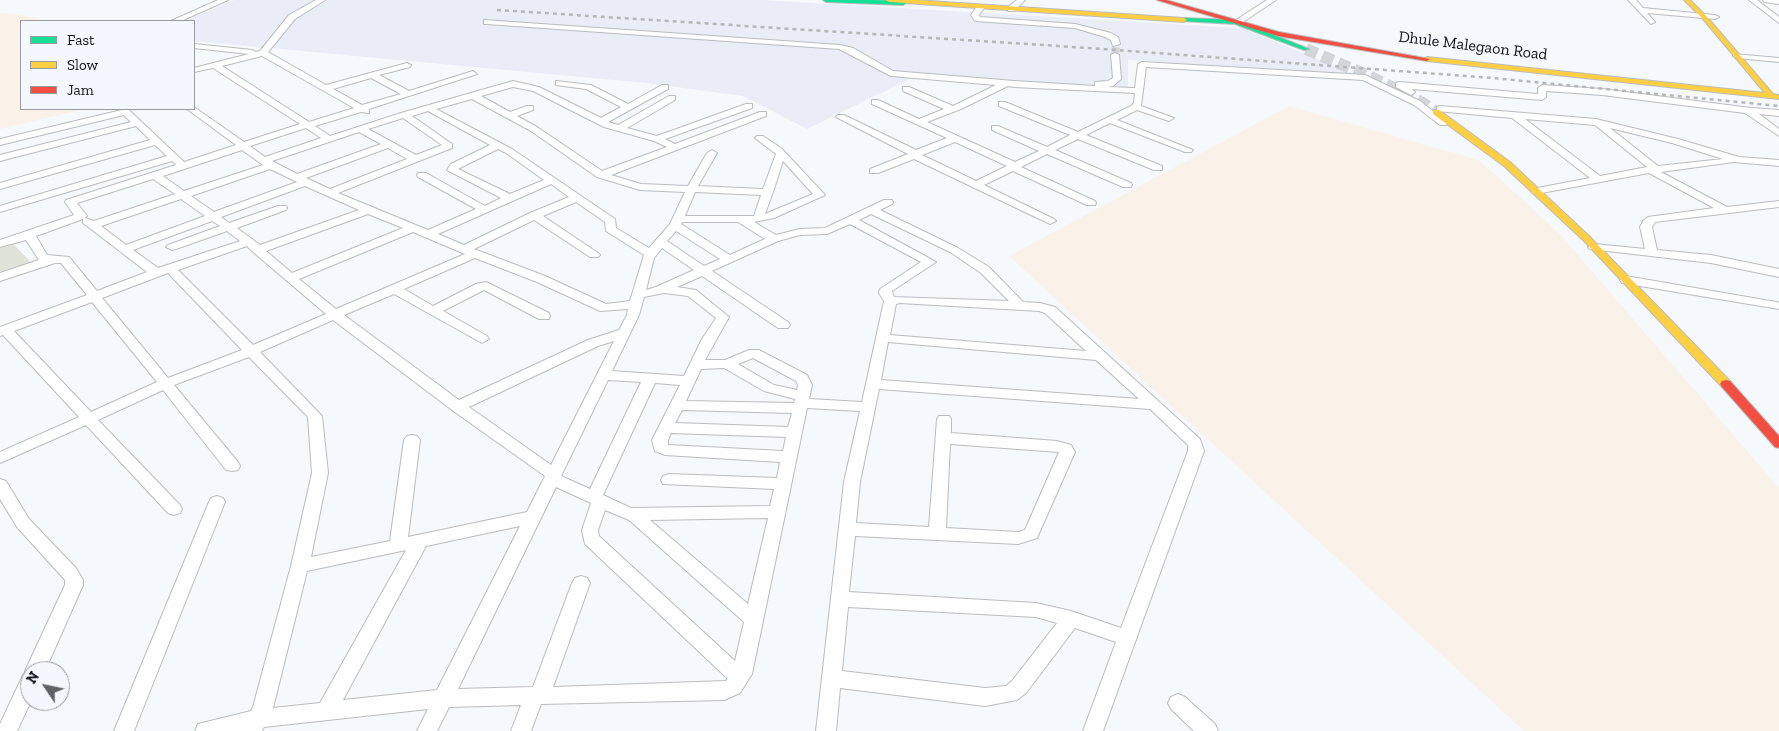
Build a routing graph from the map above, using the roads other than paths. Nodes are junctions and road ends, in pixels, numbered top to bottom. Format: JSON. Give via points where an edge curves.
{"nodes":[{"id":1,"x":224,"y":0,"type":"edge"},
{"id":2,"x":321,"y":0,"type":"edge"},
{"id":3,"x":826,"y":0,"type":"edge"},
{"id":4,"x":889,"y":0,"type":"edge"},
{"id":5,"x":1021,"y":0,"type":"edge"},
{"id":6,"x":1160,"y":0,"type":"edge"},
{"id":7,"x":1169,"y":0,"type":"edge"},
{"id":8,"x":1272,"y":0,"type":"edge"},
{"id":9,"x":1632,"y":0,"type":"edge"},
{"id":10,"x":1687,"y":0,"type":"edge"},
{"id":11,"x":1699,"y":0,"type":"edge"},
{"id":12,"x":1753,"y":0,"type":"edge"},
{"id":13,"x":1767,"y":0,"type":"edge"},
{"id":14,"x":1779,"y":2,"type":"edge"},
{"id":15,"x":920,"y":3,"type":"junction"},
{"id":16,"x":980,"y":7,"type":"junction"},
{"id":17,"x":1763,"y":8,"type":"junction"},
{"id":18,"x":1011,"y":9,"type":"junction"},
{"id":19,"x":1641,"y":10,"type":"junction"},
{"id":20,"x":1779,"y":11,"type":"edge"},
{"id":21,"x":1709,"y":16,"type":"junction"},
{"id":22,"x":177,"y":20,"type":"edge"},
{"id":23,"x":1238,"y":21,"type":"junction"},
{"id":24,"x":1779,"y":21,"type":"edge"},
{"id":25,"x":487,"y":22,"type":"dead end"},
{"id":26,"x":1651,"y":22,"type":"dead end"},
{"id":27,"x":1116,"y":44,"type":"dead end"},
{"id":28,"x":195,"y":46,"type":"edge"},
{"id":29,"x":1306,"y":49,"type":"tunnel mouth"},
{"id":30,"x":263,"y":53,"type":"junction"},
{"id":31,"x":1115,"y":55,"type":"tunnel mouth"},
{"id":32,"x":1737,"y":56,"type":"junction"},
{"id":33,"x":1754,"y":58,"type":"junction"},
{"id":34,"x":1779,"y":60,"type":"edge"},
{"id":35,"x":216,"y":65,"type":"junction"},
{"id":36,"x":407,"y":65,"type":"dead end"},
{"id":37,"x":195,"y":70,"type":"edge"},
{"id":38,"x":473,"y":74,"type":"dead end"},
{"id":39,"x":372,"y":75,"type":"junction"},
{"id":40,"x":952,"y":79,"type":"junction"},
{"id":41,"x":559,"y":83,"type":"dead end"},
{"id":42,"x":1006,"y":83,"type":"junction"},
{"id":43,"x":665,"y":87,"type":"dead end"},
{"id":44,"x":325,"y":88,"type":"junction"},
{"id":45,"x":1779,"y":88,"type":"edge"},
{"id":46,"x":906,"y":89,"type":"dead end"},
{"id":47,"x":1139,"y":91,"type":"junction"},
{"id":48,"x":408,"y":94,"type":"junction"},
{"id":49,"x":472,"y":95,"type":"junction"},
{"id":50,"x":1774,"y":95,"type":"edge"},
{"id":51,"x":672,"y":98,"type":"dead end"},
{"id":52,"x":875,"y":102,"type":"dead end"},
{"id":53,"x":1002,"y":104,"type":"dead end"},
{"id":54,"x":749,"y":106,"type":"dead end"},
{"id":55,"x":628,"y":107,"type":"junction"},
{"id":56,"x":1136,"y":107,"type":"junction"},
{"id":57,"x":361,"y":108,"type":"junction"},
{"id":58,"x":428,"y":108,"type":"junction"},
{"id":59,"x":530,"y":108,"type":"dead end"},
{"id":60,"x":952,"y":109,"type":"junction"},
{"id":61,"x":192,"y":110,"type":"edge"},
{"id":62,"x":1438,"y":110,"type":"junction"},
{"id":63,"x":1750,"y":110,"type":"junction"},
{"id":64,"x":1779,"y":113,"type":"edge"},
{"id":65,"x":1513,"y":114,"type":"junction"},
{"id":66,"x":404,"y":115,"type":"junction"},
{"id":67,"x":510,"y":115,"type":"junction"},
{"id":68,"x":841,"y":117,"type":"dead end"},
{"id":69,"x":1169,"y":118,"type":"dead end"},
{"id":70,"x":1109,"y":120,"type":"junction"},
{"id":71,"x":384,"y":121,"type":"junction"},
{"id":72,"x":601,"y":122,"type":"junction"},
{"id":73,"x":919,"y":122,"type":"junction"},
{"id":74,"x":1596,"y":122,"type":"junction"},
{"id":75,"x":138,"y":123,"type":"junction"},
{"id":76,"x":306,"y":125,"type":"junction"},
{"id":77,"x":995,"y":128,"type":"dead end"},
{"id":78,"x":360,"y":129,"type":"junction"},
{"id":79,"x":618,"y":129,"type":"junction"},
{"id":80,"x":1779,"y":133,"type":"edge"},
{"id":81,"x":1079,"y":135,"type":"junction"},
{"id":82,"x":22,"y":136,"type":"junction"},
{"id":83,"x":760,"y":138,"type":"dead end"},
{"id":84,"x":956,"y":138,"type":"junction"},
{"id":85,"x":329,"y":139,"type":"junction"},
{"id":86,"x":657,"y":139,"type":"junction"},
{"id":87,"x":157,"y":141,"type":"junction"},
{"id":88,"x":0,"y":142,"type":"edge"},
{"id":89,"x":389,"y":144,"type":"junction"},
{"id":90,"x":243,"y":145,"type":"junction"},
{"id":91,"x":498,"y":145,"type":"junction"},
{"id":92,"x":676,"y":147,"type":"junction"},
{"id":93,"x":1487,"y":149,"type":"junction"},
{"id":94,"x":1047,"y":150,"type":"junction"},
{"id":95,"x":1188,"y":150,"type":"dead end"},
{"id":96,"x":27,"y":151,"type":"junction"},
{"id":97,"x":712,"y":153,"type":"dead end"},
{"id":98,"x":781,"y":153,"type":"junction"},
{"id":99,"x":915,"y":155,"type":"junction"},
{"id":100,"x":174,"y":157,"type":"junction"},
{"id":101,"x":0,"y":158,"type":"edge"},
{"id":102,"x":415,"y":159,"type":"junction"},
{"id":103,"x":1738,"y":160,"type":"junction"},
{"id":104,"x":636,"y":162,"type":"junction"},
{"id":105,"x":268,"y":163,"type":"junction"},
{"id":106,"x":1779,"y":163,"type":"edge"},
{"id":107,"x":183,"y":166,"type":"junction"},
{"id":108,"x":1013,"y":166,"type":"junction"},
{"id":109,"x":1158,"y":168,"type":"dead end"},
{"id":110,"x":1653,"y":170,"type":"junction"},
{"id":111,"x":874,"y":171,"type":"dead end"},
{"id":112,"x":155,"y":175,"type":"junction"},
{"id":113,"x":422,"y":175,"type":"dead end"},
{"id":114,"x":601,"y":175,"type":"junction"},
{"id":115,"x":1598,"y":179,"type":"junction"},
{"id":116,"x":302,"y":180,"type":"junction"},
{"id":117,"x":552,"y":180,"type":"junction"},
{"id":118,"x":976,"y":185,"type":"junction"},
{"id":119,"x":1127,"y":185,"type":"dead end"},
{"id":120,"x":0,"y":186,"type":"edge"},
{"id":121,"x":691,"y":190,"type":"junction"},
{"id":122,"x":1536,"y":191,"type":"junction"},
{"id":123,"x":768,"y":192,"type":"junction"},
{"id":124,"x":329,"y":193,"type":"junction"},
{"id":125,"x":184,"y":194,"type":"junction"},
{"id":126,"x":577,"y":197,"type":"junction"},
{"id":127,"x":509,"y":198,"type":"junction"},
{"id":128,"x":888,"y":202,"type":"dead end"},
{"id":129,"x":1091,"y":202,"type":"dead end"},
{"id":130,"x":1779,"y":204,"type":"edge"},
{"id":131,"x":282,"y":208,"type":"dead end"},
{"id":132,"x":0,"y":209,"type":"edge"},
{"id":133,"x":483,"y":209,"type":"junction"},
{"id":134,"x":368,"y":210,"type":"junction"},
{"id":135,"x":871,"y":210,"type":"junction"},
{"id":136,"x":1725,"y":210,"type":"junction"},
{"id":137,"x":534,"y":215,"type":"junction"},
{"id":138,"x":81,"y":216,"type":"junction"},
{"id":139,"x":214,"y":216,"type":"junction"},
{"id":140,"x":741,"y":219,"type":"junction"},
{"id":141,"x":758,"y":219,"type":"junction"},
{"id":142,"x":850,"y":220,"type":"junction"},
{"id":143,"x":1050,"y":221,"type":"dead end"},
{"id":144,"x":677,"y":222,"type":"junction"},
{"id":145,"x":92,"y":225,"type":"junction"},
{"id":146,"x":229,"y":227,"type":"junction"},
{"id":147,"x":413,"y":228,"type":"junction"},
{"id":148,"x":29,"y":235,"type":"junction"},
{"id":149,"x":428,"y":235,"type":"junction"},
{"id":150,"x":774,"y":239,"type":"junction"},
{"id":151,"x":0,"y":244,"type":"edge"},
{"id":152,"x":253,"y":246,"type":"junction"},
{"id":153,"x":172,"y":247,"type":"dead end"},
{"id":154,"x":1594,"y":247,"type":"junction"},
{"id":155,"x":656,"y":248,"type":"junction"},
{"id":156,"x":124,"y":250,"type":"junction"},
{"id":157,"x":469,"y":252,"type":"junction"},
{"id":158,"x":1652,"y":253,"type":"junction"},
{"id":159,"x":594,"y":255,"type":"dead end"},
{"id":160,"x":54,"y":259,"type":"junction"},
{"id":161,"x":730,"y":260,"type":"junction"},
{"id":162,"x":163,"y":271,"type":"junction"},
{"id":163,"x":703,"y":271,"type":"junction"},
{"id":164,"x":1779,"y":273,"type":"edge"},
{"id":165,"x":0,"y":276,"type":"edge"},
{"id":166,"x":290,"y":278,"type":"junction"},
{"id":167,"x":1626,"y":280,"type":"junction"},
{"id":168,"x":395,"y":289,"type":"junction"},
{"id":169,"x":663,"y":289,"type":"junction"},
{"id":170,"x":93,"y":297,"type":"junction"},
{"id":171,"x":637,"y":300,"type":"junction"},
{"id":172,"x":891,"y":301,"type":"junction"},
{"id":173,"x":1020,"y":306,"type":"junction"},
{"id":174,"x":1776,"y":306,"type":"dead end"},
{"id":175,"x":433,"y":311,"type":"junction"},
{"id":176,"x":334,"y":315,"type":"junction"},
{"id":177,"x":544,"y":316,"type":"dead end"},
{"id":178,"x":782,"y":325,"type":"dead end"},
{"id":179,"x":2,"y":331,"type":"edge"},
{"id":180,"x":624,"y":333,"type":"junction"},
{"id":181,"x":882,"y":338,"type":"junction"},
{"id":182,"x":482,"y":339,"type":"dead end"},
{"id":183,"x":251,"y":351,"type":"junction"},
{"id":184,"x":1101,"y":356,"type":"junction"},
{"id":185,"x":727,"y":364,"type":"junction"},
{"id":186,"x":696,"y":365,"type":"junction"},
{"id":187,"x":604,"y":375,"type":"junction"},
{"id":188,"x":650,"y":378,"type":"junction"},
{"id":189,"x":688,"y":381,"type":"junction"},
{"id":190,"x":165,"y":384,"type":"junction"},
{"id":191,"x":873,"y":384,"type":"junction"},
{"id":192,"x":801,"y":402,"type":"junction"},
{"id":193,"x":677,"y":405,"type":"junction"},
{"id":194,"x":1154,"y":405,"type":"junction"},
{"id":195,"x":457,"y":407,"type":"junction"},
{"id":196,"x":868,"y":407,"type":"junction"},
{"id":197,"x":90,"y":418,"type":"junction"},
{"id":198,"x":944,"y":420,"type":"dead end"},
{"id":199,"x":666,"y":428,"type":"junction"},
{"id":200,"x":795,"y":432,"type":"junction"},
{"id":201,"x":943,"y":438,"type":"junction"},
{"id":202,"x":412,"y":440,"type":"dead end"},
{"id":203,"x":1779,"y":444,"type":"edge"},
{"id":204,"x":789,"y":457,"type":"junction"},
{"id":205,"x":0,"y":458,"type":"edge"},
{"id":206,"x":232,"y":466,"type":"dead end"},
{"id":207,"x":553,"y":476,"type":"junction"},
{"id":208,"x":669,"y":480,"type":"dead end"},
{"id":209,"x":783,"y":484,"type":"junction"},
{"id":210,"x":0,"y":485,"type":"edge"},
{"id":211,"x":597,"y":500,"type":"junction"},
{"id":212,"x":217,"y":502,"type":"dead end"},
{"id":213,"x":174,"y":509,"type":"dead end"},
{"id":214,"x":778,"y":512,"type":"junction"},
{"id":215,"x":634,"y":515,"type":"junction"},
{"id":216,"x":533,"y":518,"type":"junction"},
{"id":217,"x":847,"y":529,"type":"junction"},
{"id":218,"x":938,"y":534,"type":"junction"},
{"id":219,"x":420,"y":541,"type":"junction"},
{"id":220,"x":398,"y":546,"type":"junction"},
{"id":221,"x":300,"y":566,"type":"junction"},
{"id":222,"x":581,"y":583,"type":"dead end"},
{"id":223,"x":840,"y":599,"type":"junction"},
{"id":224,"x":1071,"y":619,"type":"junction"},
{"id":225,"x":754,"y":620,"type":"junction"},
{"id":226,"x":1127,"y":638,"type":"junction"},
{"id":227,"x":40,"y":661,"type":"edge"},
{"id":228,"x":740,"y":678,"type":"junction"},
{"id":229,"x":832,"y":678,"type":"junction"},
{"id":230,"x":537,"y":696,"type":"junction"},
{"id":231,"x":443,"y":698,"type":"junction"},
{"id":232,"x":20,"y":703,"type":"edge"},
{"id":233,"x":1178,"y":703,"type":"dead end"},
{"id":234,"x":326,"y":712,"type":"junction"},
{"id":235,"x":254,"y":725,"type":"edge"},
{"id":236,"x":7,"y":731,"type":"edge"},
{"id":237,"x":124,"y":731,"type":"edge"},
{"id":238,"x":205,"y":731,"type":"edge"},
{"id":239,"x":427,"y":731,"type":"edge"},
{"id":240,"x":521,"y":731,"type":"edge"},
{"id":241,"x":826,"y":731,"type":"edge"},
{"id":242,"x":1093,"y":731,"type":"edge"},
{"id":243,"x":1208,"y":731,"type":"edge"}],
"edges":[{"from":1,"to":22,"type":"street"},
{"from":2,"to":30,"type":"street","via":[[292,17]]},
{"from":3,"to":15,"type":"main road"},
{"from":4,"to":15,"type":"main road"},
{"from":5,"to":18,"type":"street"},
{"from":6,"to":23,"type":"main road"},
{"from":7,"to":23,"type":"main road","name":"Dhule Malegaon Road"},
{"from":8,"to":23,"type":"street"},
{"from":9,"to":19,"type":"street"},
{"from":10,"to":21,"type":"main road"},
{"from":11,"to":21,"type":"main road"},
{"from":12,"to":17,"type":"street"},
{"from":13,"to":14,"type":"street"},
{"from":15,"to":16,"type":"main road"},
{"from":16,"to":18,"type":"main road"},
{"from":16,"to":27,"type":"street","via":[[975,15],[978,19],[1075,26],[1108,35],[1115,39]]},
{"from":17,"to":20,"type":"street"},
{"from":17,"to":24,"type":"street"},
{"from":18,"to":23,"type":"main road"},
{"from":19,"to":21,"type":"street"},
{"from":19,"to":26,"type":"street"},
{"from":21,"to":32,"type":"main road"},
{"from":21,"to":33,"type":"main road"},
{"from":23,"to":29,"type":"main road"},
{"from":23,"to":50,"type":"main road","name":"Dhule Malegaon Road","via":[[1407,55]]},
{"from":25,"to":40,"type":"street","via":[[840,47],[891,73]]},
{"from":28,"to":30,"type":"street"},
{"from":30,"to":35,"type":"street"},
{"from":30,"to":44,"type":"street"},
{"from":31,"to":40,"type":"street","via":[[1117,78],[1110,84],[963,74]]},
{"from":32,"to":33,"type":"street"},
{"from":32,"to":50,"type":"main road"},
{"from":33,"to":34,"type":"street"},
{"from":33,"to":45,"type":"main road"},
{"from":35,"to":37,"type":"street"},
{"from":35,"to":76,"type":"street"},
{"from":36,"to":39,"type":"street"},
{"from":38,"to":48,"type":"street"},
{"from":39,"to":44,"type":"street"},
{"from":39,"to":48,"type":"street"},
{"from":40,"to":42,"type":"street"},
{"from":41,"to":55,"type":"street","via":[[588,88]]},
{"from":42,"to":47,"type":"street"},
{"from":42,"to":60,"type":"street"},
{"from":43,"to":55,"type":"street"},
{"from":44,"to":57,"type":"street"},
{"from":46,"to":60,"type":"street"},
{"from":47,"to":56,"type":"street"},
{"from":47,"to":93,"type":"street","via":[[1142,64],[1365,78],[1417,103],[1447,126]]},
{"from":48,"to":57,"type":"street"},
{"from":49,"to":58,"type":"street"},
{"from":49,"to":67,"type":"street"},
{"from":49,"to":72,"type":"street","via":[[508,84],[520,84]]},
{"from":51,"to":79,"type":"street"},
{"from":52,"to":73,"type":"street"},
{"from":53,"to":81,"type":"street"},
{"from":54,"to":86,"type":"street"},
{"from":55,"to":72,"type":"street"},
{"from":56,"to":69,"type":"street"},
{"from":56,"to":70,"type":"street"},
{"from":57,"to":71,"type":"street"},
{"from":57,"to":76,"type":"street"},
{"from":58,"to":66,"type":"street"},
{"from":58,"to":91,"type":"street"},
{"from":59,"to":67,"type":"street"},
{"from":60,"to":73,"type":"street"},
{"from":61,"to":90,"type":"street"},
{"from":62,"to":63,"type":"street","via":[[1399,85],[1539,97],[1542,96],[1542,88],[1602,92]]},
{"from":62,"to":65,"type":"street"},
{"from":62,"to":93,"type":"main road"},
{"from":63,"to":64,"type":"street"},
{"from":63,"to":80,"type":"street","via":[[1748,112]]},
{"from":65,"to":74,"type":"street"},
{"from":65,"to":115,"type":"street"},
{"from":66,"to":71,"type":"street"},
{"from":66,"to":102,"type":"street","via":[[448,145]]},
{"from":67,"to":114,"type":"street"},
{"from":68,"to":99,"type":"street"},
{"from":70,"to":81,"type":"street"},
{"from":70,"to":95,"type":"street"},
{"from":71,"to":78,"type":"street"},
{"from":72,"to":79,"type":"street"},
{"from":73,"to":84,"type":"street"},
{"from":74,"to":103,"type":"street"},
{"from":74,"to":110,"type":"street"},
{"from":75,"to":82,"type":"street","via":[[126,112]]},
{"from":75,"to":87,"type":"street"},
{"from":75,"to":96,"type":"street"},
{"from":76,"to":85,"type":"street"},
{"from":76,"to":90,"type":"street"},
{"from":77,"to":94,"type":"street"},
{"from":78,"to":85,"type":"street"},
{"from":78,"to":89,"type":"street"},
{"from":79,"to":86,"type":"street"},
{"from":81,"to":94,"type":"street"},
{"from":81,"to":109,"type":"street"},
{"from":82,"to":88,"type":"street"},
{"from":82,"to":96,"type":"street"},
{"from":83,"to":98,"type":"street"},
{"from":84,"to":99,"type":"street"},
{"from":84,"to":108,"type":"street"},
{"from":85,"to":105,"type":"street"},
{"from":86,"to":92,"type":"street"},
{"from":87,"to":100,"type":"street"},
{"from":87,"to":120,"type":"street"},
{"from":89,"to":102,"type":"street"},
{"from":89,"to":116,"type":"street"},
{"from":90,"to":105,"type":"street"},
{"from":90,"to":107,"type":"street"},
{"from":91,"to":117,"type":"street"},
{"from":91,"to":127,"type":"street","via":[[452,170]]},
{"from":92,"to":104,"type":"street"},
{"from":92,"to":104,"type":"street","via":[[765,117],[653,162]]},
{"from":93,"to":122,"type":"main road"},
{"from":94,"to":108,"type":"street"},
{"from":94,"to":119,"type":"street"},
{"from":96,"to":101,"type":"street"},
{"from":97,"to":121,"type":"street"},
{"from":98,"to":123,"type":"street"},
{"from":98,"to":141,"type":"street","via":[[820,195]]},
{"from":99,"to":111,"type":"street"},
{"from":99,"to":118,"type":"street"},
{"from":100,"to":107,"type":"street"},
{"from":100,"to":132,"type":"street"},
{"from":102,"to":124,"type":"street"},
{"from":103,"to":106,"type":"street"},
{"from":103,"to":110,"type":"street"},
{"from":104,"to":114,"type":"street"},
{"from":105,"to":116,"type":"street"},
{"from":105,"to":125,"type":"street"},
{"from":107,"to":112,"type":"street"},
{"from":108,"to":118,"type":"street"},
{"from":108,"to":129,"type":"street"},
{"from":110,"to":115,"type":"street"},
{"from":110,"to":136,"type":"street"},
{"from":112,"to":125,"type":"street"},
{"from":112,"to":138,"type":"street","via":[[70,202]]},
{"from":113,"to":133,"type":"street"},
{"from":114,"to":121,"type":"street","via":[[638,186]]},
{"from":115,"to":122,"type":"street"},
{"from":116,"to":124,"type":"street"},
{"from":116,"to":139,"type":"street"},
{"from":117,"to":126,"type":"street"},
{"from":117,"to":127,"type":"street"},
{"from":118,"to":143,"type":"street"},
{"from":121,"to":123,"type":"street"},
{"from":121,"to":144,"type":"street"},
{"from":122,"to":154,"type":"main road"},
{"from":123,"to":141,"type":"street"},
{"from":124,"to":134,"type":"street"},
{"from":125,"to":139,"type":"street"},
{"from":125,"to":145,"type":"street"},
{"from":126,"to":137,"type":"street"},
{"from":126,"to":155,"type":"street","via":[[611,221],[610,228]]},
{"from":127,"to":133,"type":"street"},
{"from":128,"to":135,"type":"street"},
{"from":130,"to":136,"type":"street"},
{"from":131,"to":146,"type":"street"},
{"from":133,"to":149,"type":"street"},
{"from":134,"to":147,"type":"street"},
{"from":134,"to":152,"type":"street"},
{"from":135,"to":142,"type":"street"},
{"from":135,"to":173,"type":"street","via":[[954,250],[985,270]]},
{"from":136,"to":158,"type":"street","via":[[1652,219],[1646,227]]},
{"from":137,"to":157,"type":"street"},
{"from":137,"to":159,"type":"street"},
{"from":138,"to":145,"type":"street"},
{"from":138,"to":148,"type":"street"},
{"from":139,"to":146,"type":"street"},
{"from":139,"to":156,"type":"street"},
{"from":140,"to":141,"type":"street"},
{"from":140,"to":144,"type":"street"},
{"from":140,"to":150,"type":"street"},
{"from":142,"to":150,"type":"street","via":[[827,231],[800,232]]},
{"from":142,"to":172,"type":"street","via":[[930,262],[886,289],[884,293]]},
{"from":144,"to":155,"type":"street"},
{"from":144,"to":161,"type":"street"},
{"from":145,"to":156,"type":"street"},
{"from":146,"to":152,"type":"street"},
{"from":146,"to":153,"type":"street"},
{"from":147,"to":149,"type":"street"},
{"from":147,"to":166,"type":"street"},
{"from":148,"to":151,"type":"street"},
{"from":148,"to":160,"type":"street","via":[[43,258]]},
{"from":149,"to":157,"type":"street"},
{"from":150,"to":161,"type":"street"},
{"from":152,"to":162,"type":"street"},
{"from":152,"to":166,"type":"street"},
{"from":154,"to":158,"type":"street"},
{"from":154,"to":167,"type":"main road"},
{"from":155,"to":163,"type":"street"},
{"from":155,"to":171,"type":"street"},
{"from":156,"to":162,"type":"street"},
{"from":157,"to":168,"type":"street"},
{"from":157,"to":171,"type":"street","via":[[541,279],[604,308]]},
{"from":158,"to":164,"type":"street","via":[[1711,259]]},
{"from":160,"to":165,"type":"street"},
{"from":160,"to":170,"type":"street","via":[[65,260]]},
{"from":161,"to":163,"type":"street"},
{"from":162,"to":170,"type":"street"},
{"from":162,"to":183,"type":"street"},
{"from":163,"to":169,"type":"street"},
{"from":163,"to":178,"type":"street"},
{"from":166,"to":176,"type":"street"},
{"from":167,"to":174,"type":"street"},
{"from":167,"to":203,"type":"main road"},
{"from":168,"to":175,"type":"street"},
{"from":168,"to":176,"type":"street"},
{"from":169,"to":171,"type":"street"},
{"from":169,"to":186,"type":"street","via":[[692,293],[722,317]]},
{"from":170,"to":179,"type":"street"},
{"from":170,"to":190,"type":"street"},
{"from":171,"to":180,"type":"street"},
{"from":172,"to":173,"type":"street"},
{"from":172,"to":181,"type":"street"},
{"from":173,"to":184,"type":"street","via":[[1050,310]]},
{"from":175,"to":177,"type":"street","via":[[486,286]]},
{"from":175,"to":182,"type":"street"},
{"from":176,"to":183,"type":"street"},
{"from":176,"to":195,"type":"street"},
{"from":179,"to":197,"type":"street"},
{"from":180,"to":187,"type":"street"},
{"from":180,"to":195,"type":"street","via":[[593,343]]},
{"from":181,"to":184,"type":"street"},
{"from":181,"to":191,"type":"street"},
{"from":183,"to":190,"type":"street"},
{"from":183,"to":221,"type":"street","via":[[315,416],[320,474]]},
{"from":184,"to":194,"type":"street"},
{"from":185,"to":186,"type":"street"},
{"from":185,"to":192,"type":"street"},
{"from":185,"to":192,"type":"street","via":[[749,354],[757,354],[802,378],[805,385]]},
{"from":186,"to":189,"type":"street"},
{"from":187,"to":188,"type":"street"},
{"from":187,"to":207,"type":"street"},
{"from":188,"to":189,"type":"street"},
{"from":188,"to":211,"type":"street"},
{"from":189,"to":193,"type":"street"},
{"from":190,"to":197,"type":"street"},
{"from":190,"to":206,"type":"street"},
{"from":191,"to":194,"type":"street"},
{"from":191,"to":196,"type":"street"},
{"from":192,"to":193,"type":"street"},
{"from":192,"to":196,"type":"street"},
{"from":192,"to":200,"type":"street"},
{"from":193,"to":199,"type":"street"},
{"from":194,"to":226,"type":"street","via":[[1192,440],[1196,448]]},
{"from":195,"to":207,"type":"street"},
{"from":196,"to":217,"type":"street","via":[[852,482]]},
{"from":197,"to":205,"type":"street"},
{"from":197,"to":213,"type":"street"},
{"from":198,"to":201,"type":"street"},
{"from":199,"to":200,"type":"street"},
{"from":199,"to":204,"type":"street","via":[[659,444],[665,450]]},
{"from":200,"to":204,"type":"street"},
{"from":201,"to":218,"type":"street"},
{"from":201,"to":218,"type":"street","via":[[1057,446],[1067,452],[1031,534],[1018,538]]},
{"from":202,"to":220,"type":"street"},
{"from":204,"to":209,"type":"street"},
{"from":207,"to":211,"type":"street"},
{"from":207,"to":216,"type":"street"},
{"from":208,"to":209,"type":"street"},
{"from":209,"to":214,"type":"street"},
{"from":210,"to":227,"type":"street","via":[[23,523],[74,580]]},
{"from":211,"to":215,"type":"street"},
{"from":211,"to":228,"type":"street","via":[[591,539]]},
{"from":212,"to":237,"type":"street"},
{"from":214,"to":215,"type":"street"},
{"from":214,"to":225,"type":"street"},
{"from":215,"to":225,"type":"street"},
{"from":216,"to":219,"type":"street"},
{"from":216,"to":231,"type":"street"},
{"from":217,"to":218,"type":"street"},
{"from":217,"to":223,"type":"street"},
{"from":219,"to":220,"type":"street"},
{"from":219,"to":234,"type":"street"},
{"from":220,"to":221,"type":"street"},
{"from":221,"to":235,"type":"street","via":[[262,708]]},
{"from":222,"to":230,"type":"street"},
{"from":223,"to":224,"type":"street","via":[[1036,610]]},
{"from":223,"to":229,"type":"street"},
{"from":224,"to":226,"type":"street"},
{"from":224,"to":229,"type":"street","via":[[1019,687],[1010,694],[985,697]]},
{"from":225,"to":228,"type":"street"},
{"from":226,"to":242,"type":"street"},
{"from":228,"to":230,"type":"street","via":[[724,691]]},
{"from":229,"to":241,"type":"street"},
{"from":230,"to":231,"type":"street"},
{"from":230,"to":240,"type":"street"},
{"from":231,"to":234,"type":"street"},
{"from":231,"to":239,"type":"street"},
{"from":232,"to":236,"type":"street"},
{"from":233,"to":243,"type":"street"},
{"from":234,"to":235,"type":"street"},
{"from":235,"to":238,"type":"street"}]}
